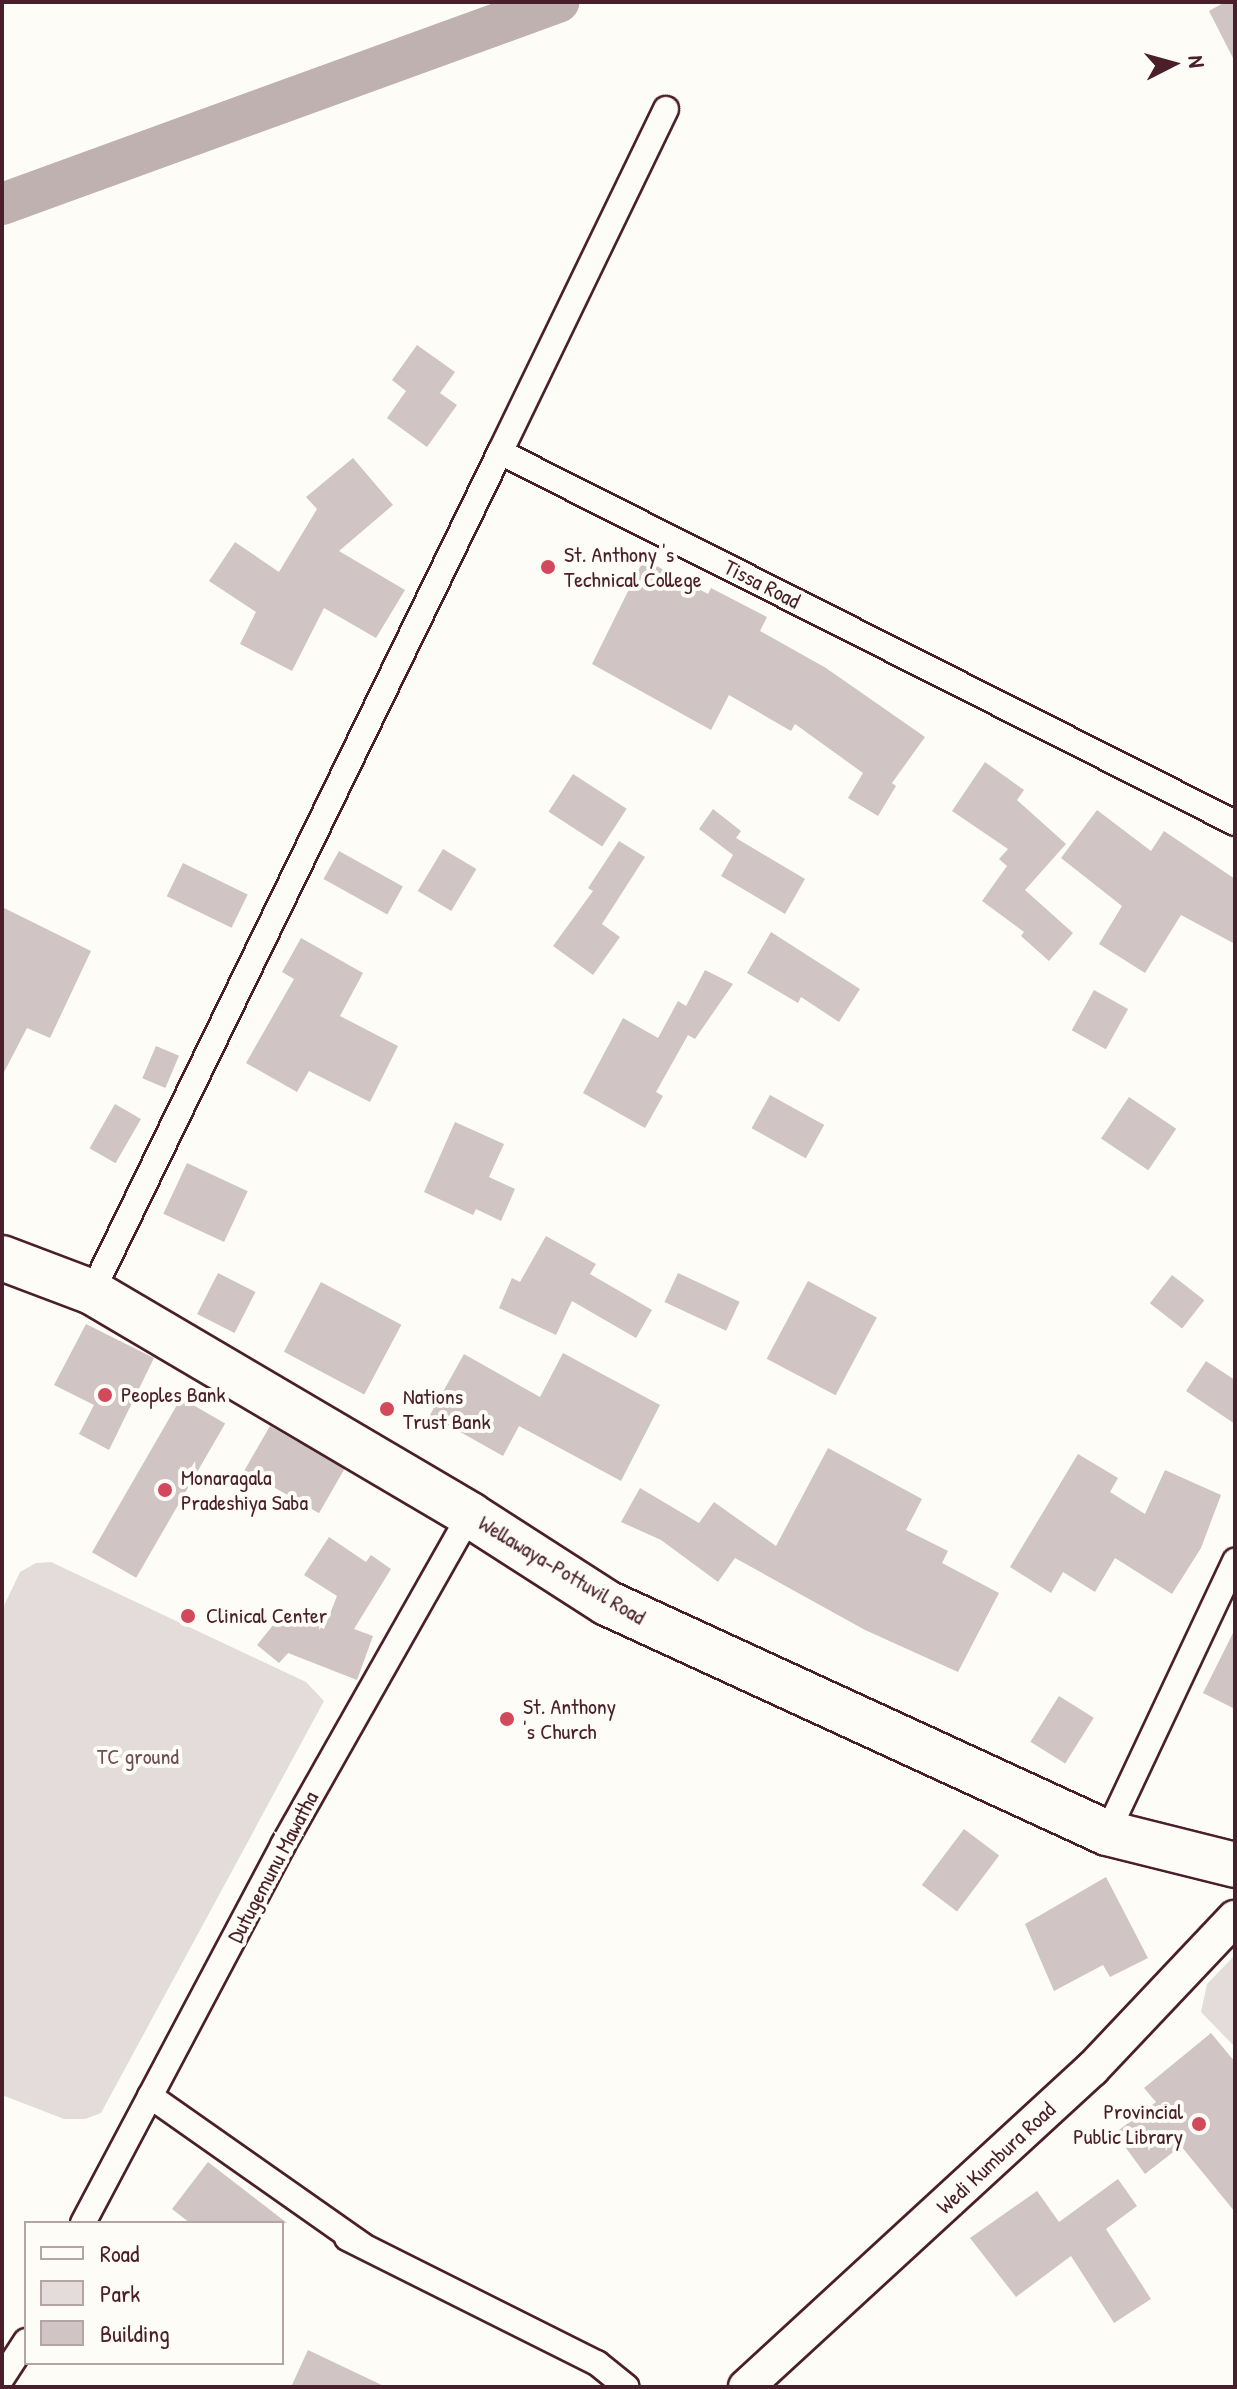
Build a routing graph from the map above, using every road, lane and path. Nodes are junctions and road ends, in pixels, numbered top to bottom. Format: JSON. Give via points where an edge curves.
{"nodes":[{"id":1,"x":666,"y":109,"type":"dead end"},
{"id":2,"x":500,"y":452,"type":"junction"},
{"id":3,"x":1235,"y":823,"type":"edge"},
{"id":4,"x":2,"y":1258,"type":"edge"},
{"id":5,"x":92,"y":1292,"type":"junction"},
{"id":6,"x":470,"y":1515,"type":"junction"},
{"id":7,"x":1235,"y":1561,"type":"edge"},
{"id":8,"x":1107,"y":1833,"type":"junction"},
{"id":9,"x":1235,"y":1865,"type":"edge"},
{"id":10,"x":1235,"y":1918,"type":"edge"},
{"id":11,"x":150,"y":2096,"type":"junction"},
{"id":12,"x":84,"y":2221,"type":"edge"},
{"id":13,"x":24,"y":2344,"type":"edge"},
{"id":14,"x":2,"y":2378,"type":"edge"},
{"id":15,"x":627,"y":2387,"type":"edge"},
{"id":16,"x":746,"y":2387,"type":"edge"}],
"edges":[{"from":1,"to":2,"type":"street"},
{"from":2,"to":3,"type":"street","name":"Tissa Road"},
{"from":2,"to":5,"type":"street"},
{"from":4,"to":5,"type":"highway","name":"Wellawaya-Pottuvil Road"},
{"from":5,"to":6,"type":"highway","name":"Wellawaya-Pottuvil Road"},
{"from":6,"to":8,"type":"highway","name":"Wellawaya-Pottuvil Road","via":[[607,1603]]},
{"from":6,"to":11,"type":"street","name":"Dutugemunu Mawatha","via":[[283,1845]]},
{"from":7,"to":8,"type":"street"},
{"from":8,"to":9,"type":"highway","name":"Wellawaya-Pottuvil Road"},
{"from":10,"to":16,"type":"street","name":"Wedi Kumbura Road","via":[[1092,2069]]},
{"from":11,"to":12,"type":"street","name":"Dutugemunu Mawatha"},
{"from":11,"to":15,"type":"street","via":[[355,2242],[597,2363]]},
{"from":13,"to":14,"type":"street"}]}
